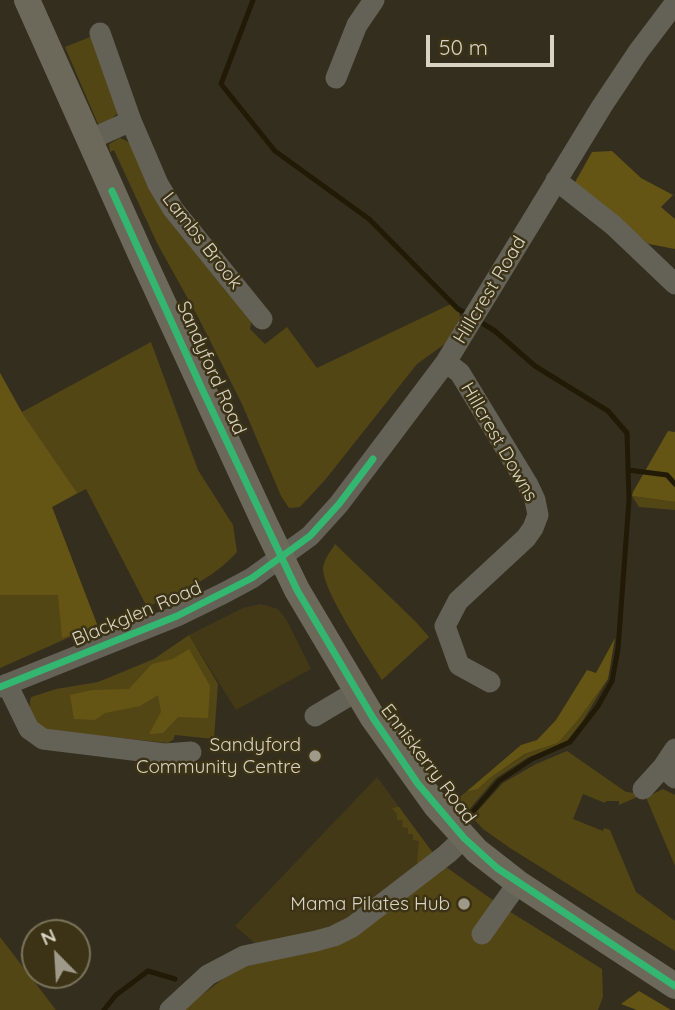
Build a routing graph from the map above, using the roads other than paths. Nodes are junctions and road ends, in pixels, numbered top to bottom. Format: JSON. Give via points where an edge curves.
{"nodes":[{"id":1,"x":27,"y":0,"type":"edge"},
{"id":2,"x":374,"y":0,"type":"edge"},
{"id":3,"x":675,"y":3,"type":"edge"},
{"id":4,"x":100,"y":33,"type":"dead end"},
{"id":5,"x":336,"y":78,"type":"dead end"},
{"id":6,"x":131,"y":121,"type":"junction"},
{"id":7,"x":89,"y":140,"type":"junction"},
{"id":8,"x":556,"y":180,"type":"junction"},
{"id":9,"x":675,"y":284,"type":"edge"},
{"id":10,"x":262,"y":319,"type":"dead end"},
{"id":11,"x":446,"y":362,"type":"junction"},
{"id":12,"x":281,"y":558,"type":"junction"},
{"id":13,"x":490,"y":682,"type":"dead end"},
{"id":14,"x":4,"y":686,"type":"edge"},
{"id":15,"x":357,"y":691,"type":"junction"},
{"id":16,"x":315,"y":716,"type":"dead end"},
{"id":17,"x":675,"y":749,"type":"edge"},
{"id":18,"x":191,"y":752,"type":"dead end"},
{"id":19,"x":669,"y":773,"type":"edge"},
{"id":20,"x":643,"y":789,"type":"dead end"},
{"id":21,"x":464,"y":838,"type":"junction"},
{"id":22,"x":518,"y":883,"type":"junction"},
{"id":23,"x":482,"y":934,"type":"dead end"},
{"id":24,"x":675,"y":986,"type":"edge"},
{"id":25,"x":170,"y":1010,"type":"edge"}],
"edges":[{"from":1,"to":7,"type":"main road","name":"Sandyford Road"},
{"from":2,"to":5,"type":"street","via":[[357,24]]},
{"from":3,"to":8,"type":"street","name":"Hillcrest Road"},
{"from":4,"to":6,"type":"street","name":"Lambs Brook"},
{"from":6,"to":7,"type":"street"},
{"from":6,"to":10,"type":"street","name":"Lambs Brook","via":[[173,209]]},
{"from":7,"to":12,"type":"main road","name":"Sandyford Road"},
{"from":8,"to":9,"type":"street","via":[[613,225]]},
{"from":8,"to":11,"type":"street","name":"Hillcrest Road"},
{"from":11,"to":12,"type":"street","name":"Hillcrest Road","via":[[339,503],[310,536]]},
{"from":11,"to":13,"type":"street","name":"Hillcrest Downs","via":[[460,373],[521,474],[538,515],[526,538],[458,601],[445,626],[459,664]]},
{"from":12,"to":14,"type":"street","name":"Blackglen Road","via":[[252,578],[177,615]]},
{"from":12,"to":15,"type":"main road","name":"Enniskerry Road"},
{"from":14,"to":18,"type":"street","via":[[29,729],[43,739],[165,754]]},
{"from":15,"to":16,"type":"street"},
{"from":15,"to":21,"type":"main road","name":"Enniskerry Road","via":[[418,784]]},
{"from":17,"to":19,"type":"street"},
{"from":19,"to":20,"type":"street"},
{"from":21,"to":22,"type":"main road","name":"Enniskerry Road"},
{"from":21,"to":25,"type":"street","via":[[352,927],[316,941],[244,956],[208,975]]},
{"from":22,"to":23,"type":"street"},
{"from":22,"to":24,"type":"main road","name":"Enniskerry Road"}]}
